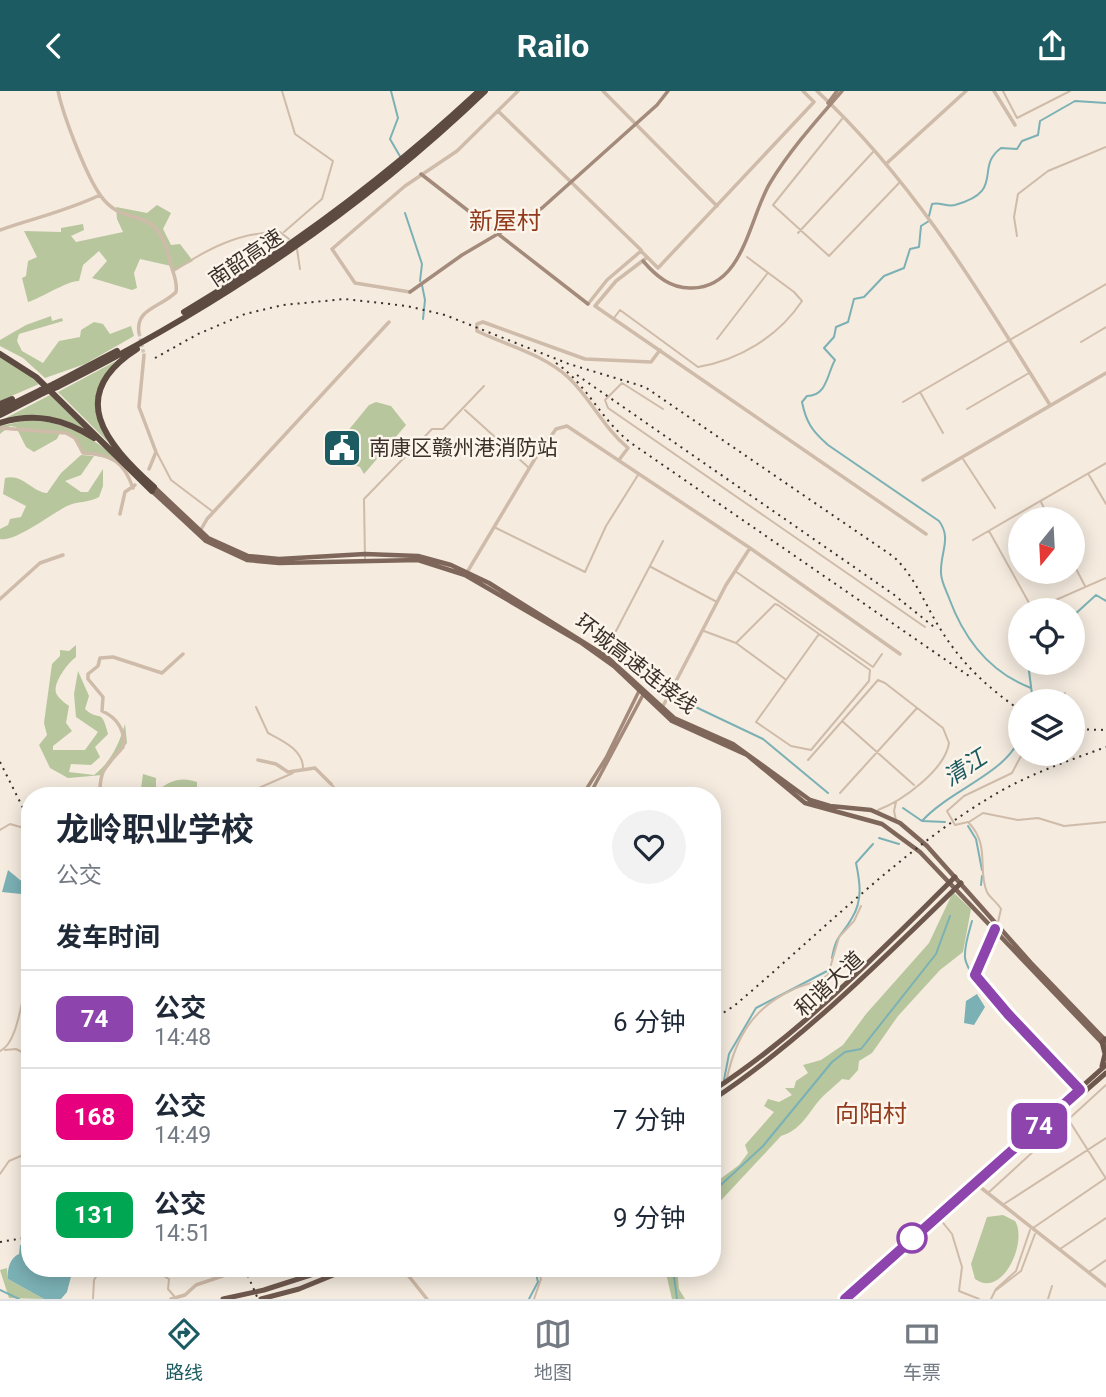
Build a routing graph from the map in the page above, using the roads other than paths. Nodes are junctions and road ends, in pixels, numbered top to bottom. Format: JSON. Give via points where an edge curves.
{"nodes":[{"id":1,"x":58,"y":91,"type":"edge"},
{"id":2,"x":282,"y":91,"type":"edge"},
{"id":3,"x":479,"y":91,"type":"edge"},
{"id":4,"x":485,"y":91,"type":"edge"},
{"id":5,"x":518,"y":91,"type":"edge"},
{"id":6,"x":603,"y":91,"type":"edge"},
{"id":7,"x":668,"y":91,"type":"edge"},
{"id":8,"x":803,"y":91,"type":"edge"},
{"id":9,"x":817,"y":91,"type":"edge"},
{"id":10,"x":839,"y":91,"type":"edge"},
{"id":11,"x":966,"y":91,"type":"edge"},
{"id":12,"x":994,"y":91,"type":"edge"},
{"id":13,"x":1003,"y":91,"type":"edge"},
{"id":14,"x":1070,"y":91,"type":"edge"},
{"id":15,"x":830,"y":103,"type":"junction"},
{"id":16,"x":498,"y":111,"type":"junction"},
{"id":17,"x":844,"y":116,"type":"junction"},
{"id":18,"x":636,"y":124,"type":"junction"},
{"id":19,"x":1015,"y":125,"type":"dead end"},
{"id":20,"x":1106,"y":148,"type":"edge"},
{"id":21,"x":875,"y":150,"type":"junction"},
{"id":22,"x":414,"y":152,"type":"junction"},
{"id":23,"x":887,"y":163,"type":"junction"},
{"id":24,"x":394,"y":169,"type":"junction"},
{"id":25,"x":421,"y":174,"type":"junction"},
{"id":26,"x":900,"y":181,"type":"junction"},
{"id":27,"x":572,"y":183,"type":"junction"},
{"id":28,"x":100,"y":195,"type":"junction"},
{"id":29,"x":717,"y":206,"type":"junction"},
{"id":30,"x":0,"y":230,"type":"edge"},
{"id":31,"x":284,"y":232,"type":"junction"},
{"id":32,"x":799,"y":232,"type":"junction"},
{"id":33,"x":498,"y":235,"type":"junction"},
{"id":34,"x":1017,"y":236,"type":"dead end"},
{"id":35,"x":289,"y":239,"type":"dead end"},
{"id":36,"x":297,"y":249,"type":"dead end"},
{"id":37,"x":641,"y":250,"type":"dead end"},
{"id":38,"x":747,"y":257,"type":"dead end"},
{"id":39,"x":644,"y":260,"type":"joint"},
{"id":40,"x":300,"y":269,"type":"dead end"},
{"id":41,"x":173,"y":271,"type":"junction"},
{"id":42,"x":768,"y":273,"type":"junction"},
{"id":43,"x":1106,"y":284,"type":"edge"},
{"id":44,"x":410,"y":292,"type":"joint"},
{"id":45,"x":216,"y":299,"type":"junction"},
{"id":46,"x":589,"y":304,"type":"joint"},
{"id":47,"x":613,"y":319,"type":"junction"},
{"id":48,"x":389,"y":322,"type":"dead end"},
{"id":49,"x":1106,"y":327,"type":"edge"},
{"id":50,"x":139,"y":333,"type":"tunnel mouth"},
{"id":51,"x":717,"y":339,"type":"dead end"},
{"id":52,"x":1010,"y":340,"type":"junction"},
{"id":53,"x":1080,"y":342,"type":"dead end"},
{"id":54,"x":660,"y":350,"type":"junction"},
{"id":55,"x":0,"y":352,"type":"edge"},
{"id":56,"x":144,"y":355,"type":"tunnel mouth"},
{"id":57,"x":1030,"y":373,"type":"junction"},
{"id":58,"x":1106,"y":373,"type":"edge"},
{"id":59,"x":54,"y":384,"type":"junction"},
{"id":60,"x":484,"y":386,"type":"dead end"},
{"id":61,"x":41,"y":390,"type":"junction"},
{"id":62,"x":920,"y":392,"type":"junction"},
{"id":63,"x":902,"y":402,"type":"dead end"},
{"id":64,"x":0,"y":404,"type":"edge"},
{"id":65,"x":1050,"y":405,"type":"junction"},
{"id":66,"x":463,"y":408,"type":"junction"},
{"id":67,"x":663,"y":409,"type":"dead end"},
{"id":68,"x":967,"y":409,"type":"dead end"},
{"id":69,"x":0,"y":412,"type":"edge"},
{"id":70,"x":0,"y":423,"type":"edge"},
{"id":71,"x":0,"y":428,"type":"edge"},
{"id":72,"x":943,"y":433,"type":"dead end"},
{"id":73,"x":154,"y":446,"type":"junction"},
{"id":74,"x":109,"y":449,"type":"junction"},
{"id":75,"x":962,"y":458,"type":"junction"},
{"id":76,"x":126,"y":459,"type":"junction"},
{"id":77,"x":619,"y":461,"type":"junction"},
{"id":78,"x":1106,"y":463,"type":"edge"},
{"id":79,"x":529,"y":468,"type":"junction"},
{"id":80,"x":149,"y":469,"type":"dead end"},
{"id":81,"x":1088,"y":473,"type":"junction"},
{"id":82,"x":639,"y":474,"type":"junction"},
{"id":83,"x":923,"y":480,"type":"dead end"},
{"id":84,"x":153,"y":489,"type":"junction"},
{"id":85,"x":1041,"y":501,"type":"junction"},
{"id":86,"x":1106,"y":504,"type":"edge"},
{"id":87,"x":1044,"y":507,"type":"edge"},
{"id":88,"x":995,"y":508,"type":"dead end"},
{"id":89,"x":213,"y":513,"type":"junction"},
{"id":90,"x":120,"y":514,"type":"dead end"},
{"id":91,"x":496,"y":528,"type":"junction"},
{"id":92,"x":989,"y":531,"type":"junction"},
{"id":93,"x":198,"y":533,"type":"junction"},
{"id":94,"x":926,"y":534,"type":"dead end"},
{"id":95,"x":973,"y":540,"type":"dead end"},
{"id":96,"x":663,"y":541,"type":"dead end"},
{"id":97,"x":750,"y":548,"type":"junction"},
{"id":98,"x":63,"y":555,"type":"dead end"},
{"id":99,"x":365,"y":556,"type":"junction"},
{"id":100,"x":650,"y":566,"type":"junction"},
{"id":101,"x":734,"y":571,"type":"junction"},
{"id":102,"x":466,"y":573,"type":"junction"},
{"id":103,"x":1106,"y":578,"type":"edge"},
{"id":104,"x":1085,"y":587,"type":"joint"},
{"id":105,"x":0,"y":599,"type":"edge"},
{"id":106,"x":717,"y":602,"type":"junction"},
{"id":107,"x":925,"y":627,"type":"dead end"},
{"id":108,"x":702,"y":630,"type":"junction"},
{"id":109,"x":819,"y":633,"type":"junction"},
{"id":110,"x":736,"y":643,"type":"junction"},
{"id":111,"x":183,"y":654,"type":"dead end"},
{"id":112,"x":882,"y":654,"type":"dead end"},
{"id":113,"x":900,"y":654,"type":"dead end"},
{"id":114,"x":603,"y":656,"type":"junction"},
{"id":115,"x":786,"y":680,"type":"junction"},
{"id":116,"x":642,"y":691,"type":"junction"},
{"id":117,"x":256,"y":707,"type":"dead end"},
{"id":118,"x":917,"y":708,"type":"junction"},
{"id":119,"x":662,"y":710,"type":"junction"},
{"id":120,"x":842,"y":721,"type":"junction"},
{"id":121,"x":877,"y":752,"type":"junction"},
{"id":122,"x":258,"y":760,"type":"dead end"},
{"id":123,"x":808,"y":760,"type":"dead end"},
{"id":124,"x":1016,"y":766,"type":"edge"},
{"id":125,"x":304,"y":769,"type":"junction"},
{"id":126,"x":294,"y":772,"type":"junction"},
{"id":127,"x":331,"y":784,"type":"joint"},
{"id":128,"x":915,"y":786,"type":"junction"},
{"id":129,"x":99,"y":787,"type":"edge"},
{"id":130,"x":264,"y":787,"type":"edge"},
{"id":131,"x":334,"y":787,"type":"edge"},
{"id":132,"x":588,"y":787,"type":"edge"},
{"id":133,"x":594,"y":787,"type":"edge"},
{"id":134,"x":840,"y":793,"type":"dead end"},
{"id":135,"x":899,"y":799,"type":"junction"},
{"id":136,"x":874,"y":811,"type":"junction"},
{"id":137,"x":899,"y":822,"type":"junction"},
{"id":138,"x":1106,"y":822,"type":"edge"},
{"id":139,"x":968,"y":823,"type":"junction"},
{"id":140,"x":21,"y":827,"type":"edge"},
{"id":141,"x":0,"y":830,"type":"edge"},
{"id":142,"x":956,"y":877,"type":"junction"},
{"id":143,"x":950,"y":883,"type":"junction"},
{"id":144,"x":961,"y":883,"type":"junction"},
{"id":145,"x":955,"y":888,"type":"junction"},
{"id":146,"x":861,"y":906,"type":"dead end"},
{"id":147,"x":996,"y":926,"type":"junction"},
{"id":148,"x":21,"y":1001,"type":"edge"},
{"id":149,"x":1105,"y":1042,"type":"edge"},
{"id":150,"x":2,"y":1050,"type":"edge"},
{"id":151,"x":21,"y":1052,"type":"edge"},
{"id":152,"x":1106,"y":1065,"type":"edge"},
{"id":153,"x":1104,"y":1073,"type":"edge"},
{"id":154,"x":726,"y":1082,"type":"junction"},
{"id":155,"x":721,"y":1085,"type":"edge"},
{"id":156,"x":1106,"y":1085,"type":"edge"},
{"id":157,"x":721,"y":1089,"type":"edge"},
{"id":158,"x":1080,"y":1090,"type":"junction"},
{"id":159,"x":721,"y":1095,"type":"edge"},
{"id":160,"x":1062,"y":1110,"type":"junction"},
{"id":161,"x":1066,"y":1119,"type":"junction"},
{"id":162,"x":1106,"y":1138,"type":"edge"},
{"id":163,"x":1087,"y":1149,"type":"junction"},
{"id":164,"x":21,"y":1155,"type":"edge"},
{"id":165,"x":0,"y":1174,"type":"edge"},
{"id":166,"x":1106,"y":1178,"type":"edge"},
{"id":167,"x":976,"y":1184,"type":"junction"},
{"id":168,"x":987,"y":1193,"type":"junction"},
{"id":169,"x":1003,"y":1206,"type":"junction"},
{"id":170,"x":939,"y":1217,"type":"junction"},
{"id":171,"x":1106,"y":1218,"type":"edge"},
{"id":172,"x":1031,"y":1229,"type":"junction"},
{"id":173,"x":1035,"y":1234,"type":"dead end"},
{"id":174,"x":1059,"y":1250,"type":"junction"},
{"id":175,"x":1106,"y":1260,"type":"edge"},
{"id":176,"x":1088,"y":1272,"type":"junction"},
{"id":177,"x":96,"y":1277,"type":"edge"},
{"id":178,"x":165,"y":1277,"type":"edge"},
{"id":179,"x":220,"y":1277,"type":"edge"},
{"id":180,"x":304,"y":1277,"type":"edge"},
{"id":181,"x":328,"y":1277,"type":"edge"},
{"id":182,"x":409,"y":1277,"type":"edge"},
{"id":183,"x":540,"y":1277,"type":"edge"},
{"id":184,"x":1052,"y":1286,"type":"dead end"},
{"id":185,"x":1106,"y":1286,"type":"edge"},
{"id":186,"x":994,"y":1291,"type":"junction"},
{"id":187,"x":961,"y":1292,"type":"junction"},
{"id":188,"x":173,"y":1298,"type":"edge"},
{"id":189,"x":93,"y":1299,"type":"edge"},
{"id":190,"x":223,"y":1299,"type":"edge"},
{"id":191,"x":261,"y":1299,"type":"edge"},
{"id":192,"x":427,"y":1299,"type":"edge"},
{"id":193,"x":534,"y":1299,"type":"edge"},
{"id":194,"x":845,"y":1299,"type":"edge"},
{"id":195,"x":851,"y":1299,"type":"edge"},
{"id":196,"x":959,"y":1299,"type":"edge"},
{"id":197,"x":979,"y":1299,"type":"edge"},
{"id":198,"x":991,"y":1299,"type":"edge"},
{"id":199,"x":1048,"y":1299,"type":"edge"}],
"edges":[{"from":1,"to":28,"type":"street","via":[[67,124]]},
{"from":2,"to":31,"type":"street","via":[[295,134],[333,159],[322,199]]},
{"from":3,"to":22,"type":"highway","name":"南韶高速"},
{"from":4,"to":22,"type":"highway","name":"南韶高速"},
{"from":5,"to":16,"type":"street"},
{"from":6,"to":18,"type":"street"},
{"from":7,"to":18,"type":"main road"},
{"from":8,"to":29,"type":"street","via":[[814,102]]},
{"from":9,"to":15,"type":"street"},
{"from":10,"to":15,"type":"main road"},
{"from":11,"to":23,"type":"street"},
{"from":12,"to":19,"type":"street"},
{"from":13,"to":14,"type":"street","via":[[1017,118]]},
{"from":15,"to":17,"type":"street"},
{"from":15,"to":39,"type":"main road","via":[[768,183],[737,256],[724,274],[705,284],[683,286]]},
{"from":16,"to":25,"type":"street","via":[[457,151]]},
{"from":16,"to":27,"type":"street"},
{"from":17,"to":21,"type":"street"},
{"from":17,"to":32,"type":"street","via":[[773,205]]},
{"from":18,"to":27,"type":"main road"},
{"from":18,"to":29,"type":"street"},
{"from":20,"to":34,"type":"street","via":[[1048,171],[1018,194]]},
{"from":21,"to":23,"type":"street"},
{"from":21,"to":32,"type":"street"},
{"from":22,"to":24,"type":"highway","name":"南韶高速"},
{"from":23,"to":26,"type":"street"},
{"from":24,"to":45,"type":"highway","name":"南韶高速","via":[[317,232]]},
{"from":24,"to":59,"type":"highway","name":"南韶高速","via":[[214,295]]},
{"from":25,"to":33,"type":"main road"},
{"from":25,"to":44,"type":"street","via":[[332,249],[355,283]]},
{"from":26,"to":32,"type":"street","via":[[829,256]]},
{"from":26,"to":52,"type":"street","via":[[958,257]]},
{"from":27,"to":33,"type":"main road"},
{"from":27,"to":37,"type":"street"},
{"from":28,"to":30,"type":"street"},
{"from":28,"to":41,"type":"street","via":[[109,205],[156,228]]},
{"from":29,"to":46,"type":"street","via":[[658,268],[641,251],[607,280]]},
{"from":31,"to":35,"type":"street"},
{"from":31,"to":41,"type":"street","via":[[235,237]]},
{"from":33,"to":44,"type":"main road"},
{"from":33,"to":46,"type":"main road"},
{"from":36,"to":40,"type":"street"},
{"from":38,"to":42,"type":"street"},
{"from":39,"to":47,"type":"street","via":[[616,281],[595,306]]},
{"from":41,"to":50,"type":"street","via":[[176,292],[144,313],[138,321]]},
{"from":42,"to":47,"type":"street","via":[[800,297],[800,304],[760,342],[715,364],[698,367],[620,310]]},
{"from":42,"to":51,"type":"street"},
{"from":43,"to":52,"type":"street"},
{"from":45,"to":59,"type":"highway","name":"南韶高速"},
{"from":45,"to":76,"type":"highway","via":[[121,359],[105,378],[98,395],[99,420]]},
{"from":47,"to":54,"type":"street"},
{"from":48,"to":89,"type":"street"},
{"from":49,"to":53,"type":"street"},
{"from":52,"to":57,"type":"street"},
{"from":52,"to":62,"type":"street"},
{"from":54,"to":77,"type":"street","via":[[651,362],[585,359],[483,322],[477,324],[477,331],[543,359],[566,375],[606,428],[628,448]]},
{"from":54,"to":94,"type":"street"},
{"from":55,"to":74,"type":"highway","via":[[24,367]]},
{"from":55,"to":76,"type":"highway","via":[[31,369]]},
{"from":56,"to":73,"type":"street","via":[[139,407]]},
{"from":57,"to":65,"type":"street"},
{"from":57,"to":68,"type":"street"},
{"from":58,"to":65,"type":"street"},
{"from":59,"to":61,"type":"highway","name":"南韶高速","bridge":true},
{"from":60,"to":66,"type":"street"},
{"from":61,"to":64,"type":"highway"},
{"from":61,"to":69,"type":"highway","name":"南韶高速"},
{"from":62,"to":63,"type":"street"},
{"from":62,"to":72,"type":"street"},
{"from":65,"to":75,"type":"street"},
{"from":66,"to":79,"type":"street"},
{"from":66,"to":99,"type":"street","via":[[443,429],[432,429],[364,499]]},
{"from":67,"to":107,"type":"street","via":[[622,383],[605,400],[608,408]]},
{"from":70,"to":74,"type":"highway","via":[[48,418],[76,427]]},
{"from":71,"to":90,"type":"street","via":[[66,433],[75,438],[83,453],[99,454],[123,466],[134,486],[125,492]]},
{"from":73,"to":80,"type":"street","via":[[156,457]]},
{"from":73,"to":89,"type":"street","via":[[171,479]]},
{"from":74,"to":84,"type":"highway"},
{"from":75,"to":83,"type":"street"},
{"from":75,"to":88,"type":"street"},
{"from":76,"to":84,"type":"highway"},
{"from":77,"to":79,"type":"street","via":[[562,426]]},
{"from":77,"to":82,"type":"street"},
{"from":78,"to":81,"type":"street"},
{"from":79,"to":91,"type":"street"},
{"from":81,"to":85,"type":"street"},
{"from":81,"to":86,"type":"street"},
{"from":82,"to":91,"type":"street","via":[[606,526],[585,572]]},
{"from":82,"to":97,"type":"street"},
{"from":84,"to":93,"type":"main road","name":"环城高速连接线"},
{"from":85,"to":87,"type":"street"},
{"from":85,"to":92,"type":"street"},
{"from":89,"to":93,"type":"street"},
{"from":91,"to":102,"type":"street"},
{"from":92,"to":95,"type":"street"},
{"from":92,"to":104,"type":"street","via":[[1033,610]]},
{"from":93,"to":99,"type":"main road","name":"环城高速连接线","via":[[216,547],[254,561]]},
{"from":96,"to":100,"type":"street"},
{"from":97,"to":101,"type":"street"},
{"from":97,"to":113,"type":"street"},
{"from":98,"to":105,"type":"street","via":[[40,563]]},
{"from":99,"to":102,"type":"main road","name":"环城高速连接线","via":[[418,559]]},
{"from":100,"to":106,"type":"street"},
{"from":100,"to":114,"type":"street"},
{"from":101,"to":106,"type":"street"},
{"from":101,"to":112,"type":"street","via":[[873,667]]},
{"from":102,"to":114,"type":"main road","name":"环城高速连接线"},
{"from":103,"to":104,"type":"street"},
{"from":106,"to":108,"type":"street"},
{"from":108,"to":110,"type":"street"},
{"from":108,"to":119,"type":"street"},
{"from":109,"to":110,"type":"street","via":[[775,604]]},
{"from":109,"to":115,"type":"street"},
{"from":109,"to":115,"type":"street","via":[[871,675],[811,750],[791,746],[756,722]]},
{"from":110,"to":115,"type":"street"},
{"from":111,"to":129,"type":"street","via":[[162,673],[110,656],[100,658],[88,674],[103,697],[102,711],[115,719],[124,739],[123,747],[109,759]]},
{"from":114,"to":116,"type":"main road","name":"环城高速连接线"},
{"from":116,"to":119,"type":"main road","name":"环城高速连接线"},
{"from":116,"to":132,"type":"main road"},
{"from":116,"to":133,"type":"main road"},
{"from":117,"to":125,"type":"street","via":[[268,733],[300,756]]},
{"from":118,"to":120,"type":"street","via":[[877,680]]},
{"from":118,"to":121,"type":"street"},
{"from":118,"to":128,"type":"street","via":[[943,728],[949,743],[945,758]]},
{"from":119,"to":136,"type":"main road","name":"环城高速连接线","via":[[748,753],[810,800]]},
{"from":119,"to":143,"type":"main road","name":"环城高速连接线","via":[[688,730],[747,755],[805,803],[897,832]]},
{"from":120,"to":121,"type":"street"},
{"from":120,"to":123,"type":"street"},
{"from":121,"to":128,"type":"street"},
{"from":121,"to":134,"type":"street"},
{"from":122,"to":126,"type":"street"},
{"from":124,"to":139,"type":"street","via":[[1012,773],[948,808],[954,825]]},
{"from":125,"to":126,"type":"street"},
{"from":125,"to":127,"type":"street","via":[[317,769]]},
{"from":126,"to":130,"type":"street"},
{"from":127,"to":131,"type":"street"},
{"from":128,"to":135,"type":"street"},
{"from":135,"to":136,"type":"street"},
{"from":135,"to":137,"type":"street","via":[[894,808]]},
{"from":136,"to":137,"type":"main road","name":"环城高速连接线"},
{"from":137,"to":142,"type":"main road","name":"环城高速连接线"},
{"from":138,"to":139,"type":"street","via":[[1064,826],[1038,818],[1018,820],[983,813]]},
{"from":139,"to":147,"type":"street","via":[[982,848],[987,892],[1001,909]]},
{"from":140,"to":141,"type":"street","via":[[10,824]]},
{"from":142,"to":143,"type":"highway","name":"和谐大道"},
{"from":142,"to":144,"type":"main road","name":"环城高速连接线"},
{"from":143,"to":145,"type":"main road","name":"环城高速连接线"},
{"from":143,"to":154,"type":"highway","name":"和谐大道","via":[[824,1005]]},
{"from":144,"to":145,"type":"highway","name":"和谐大道"},
{"from":144,"to":147,"type":"main road","name":"环城高速连接线"},
{"from":145,"to":147,"type":"main road","name":"环城高速连接线"},
{"from":145,"to":159,"type":"highway","name":"和谐大道","via":[[827,1009]]},
{"from":146,"to":154,"type":"street","via":[[839,937],[828,975],[756,1012],[731,1057]]},
{"from":147,"to":149,"type":"main road","name":"环城高速连接线"},
{"from":147,"to":158,"type":"street","via":[[975,975]]},
{"from":148,"to":150,"type":"street","via":[[14,1038]]},
{"from":149,"to":153,"type":"highway"},
{"from":150,"to":151,"type":"street"},
{"from":152,"to":153,"type":"highway"},
{"from":153,"to":158,"type":"highway"},
{"from":153,"to":160,"type":"highway"},
{"from":154,"to":155,"type":"highway","name":"和谐大道"},
{"from":154,"to":157,"type":"street"},
{"from":156,"to":161,"type":"street"},
{"from":158,"to":160,"type":"highway"},
{"from":160,"to":161,"type":"street"},
{"from":160,"to":167,"type":"highway"},
{"from":161,"to":163,"type":"street"},
{"from":161,"to":168,"type":"street"},
{"from":162,"to":163,"type":"street"},
{"from":163,"to":166,"type":"street"},
{"from":163,"to":169,"type":"street"},
{"from":164,"to":165,"type":"street","via":[[9,1161]]},
{"from":166,"to":172,"type":"street"},
{"from":167,"to":168,"type":"street"},
{"from":167,"to":170,"type":"highway"},
{"from":168,"to":169,"type":"street"},
{"from":169,"to":172,"type":"street"},
{"from":170,"to":187,"type":"street","via":[[952,1234],[962,1268],[957,1286]]},
{"from":170,"to":194,"type":"highway"},
{"from":170,"to":195,"type":"highway"},
{"from":171,"to":174,"type":"street"},
{"from":172,"to":174,"type":"street"},
{"from":172,"to":186,"type":"street","via":[[1016,1271]]},
{"from":173,"to":186,"type":"street","via":[[1021,1271]]},
{"from":174,"to":176,"type":"street"},
{"from":175,"to":176,"type":"street"},
{"from":176,"to":185,"type":"street"},
{"from":177,"to":189,"type":"street"},
{"from":178,"to":188,"type":"street"},
{"from":179,"to":188,"type":"street"},
{"from":180,"to":190,"type":"highway"},
{"from":181,"to":191,"type":"highway"},
{"from":182,"to":192,"type":"street"},
{"from":183,"to":193,"type":"street"},
{"from":184,"to":199,"type":"street"},
{"from":186,"to":198,"type":"street"},
{"from":187,"to":196,"type":"street"},
{"from":187,"to":197,"type":"street"}]}
